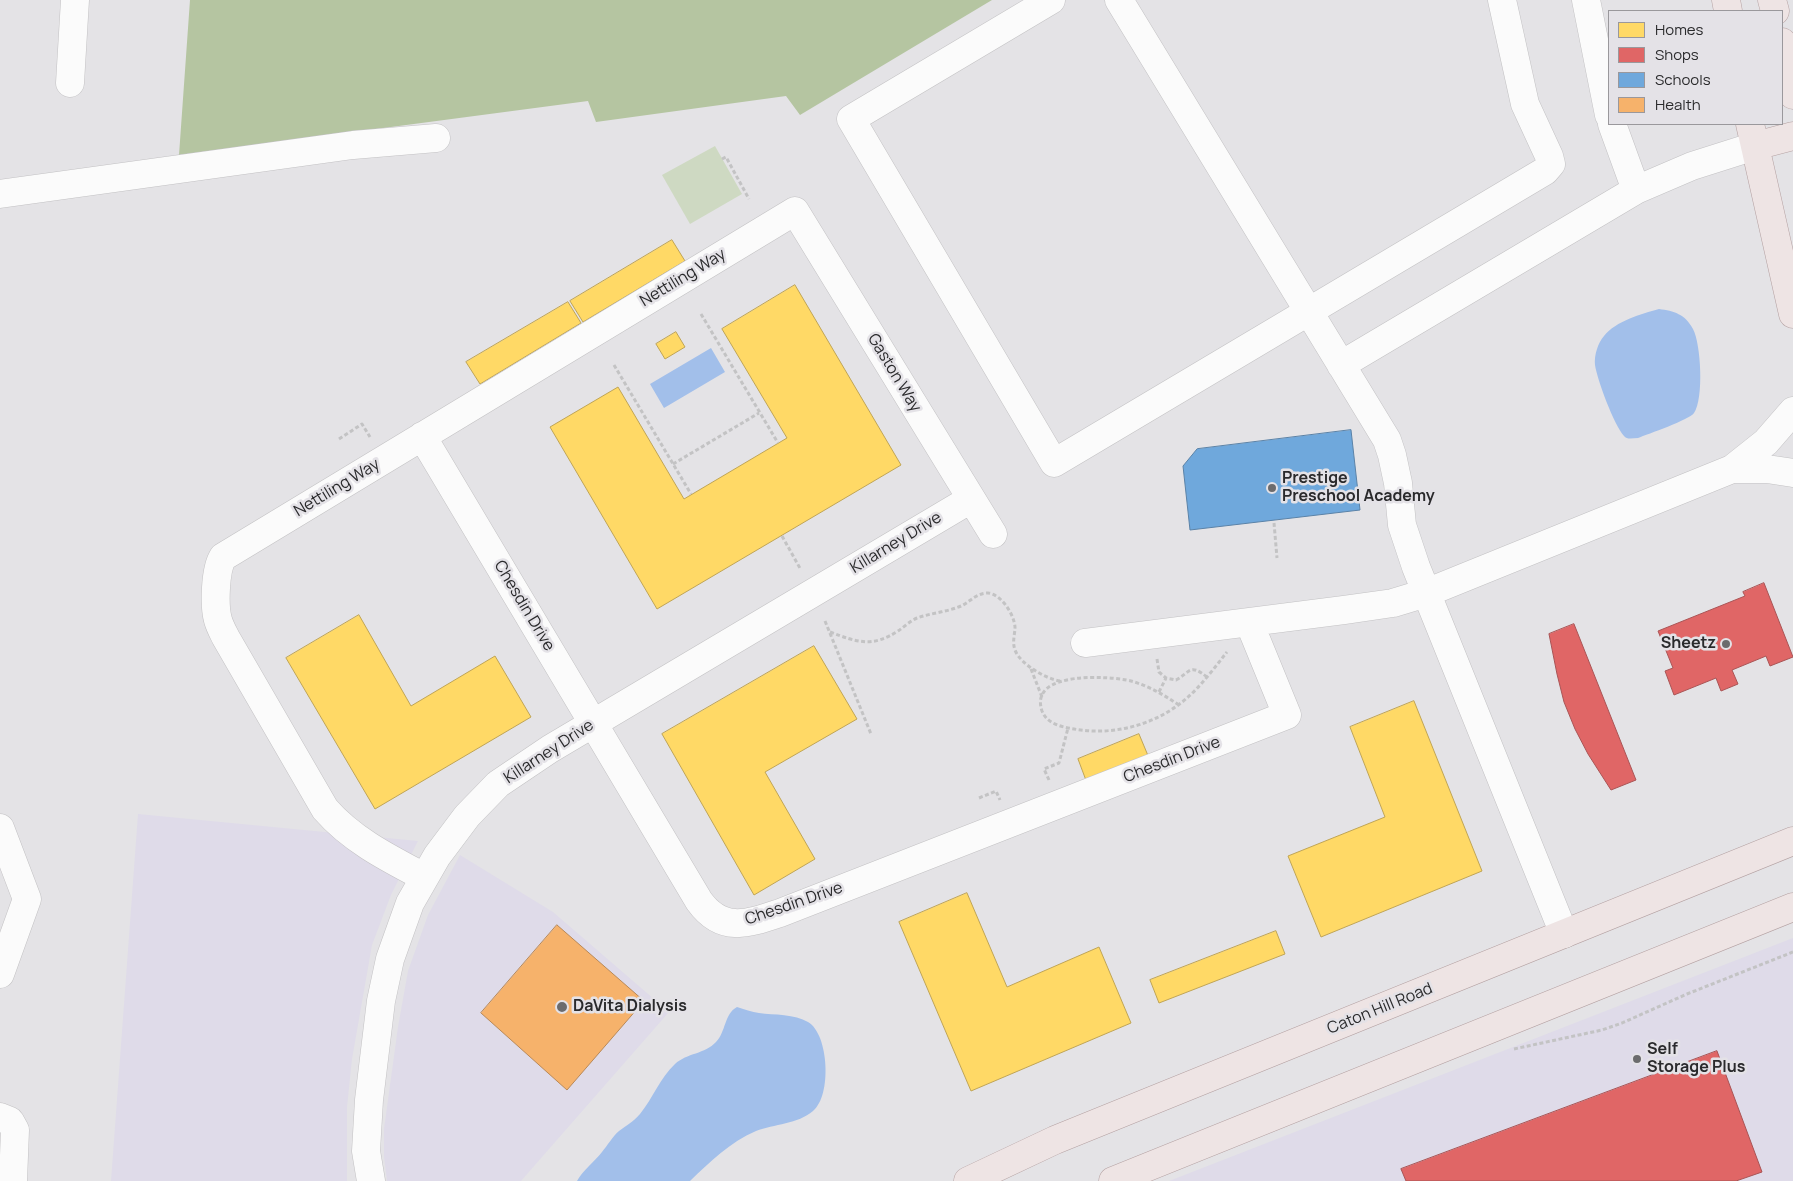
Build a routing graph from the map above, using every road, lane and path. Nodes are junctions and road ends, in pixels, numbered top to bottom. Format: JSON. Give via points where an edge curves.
{"nodes":[{"id":1,"x":74,"y":0,"type":"edge"},
{"id":2,"x":1051,"y":0,"type":"edge"},
{"id":3,"x":1119,"y":0,"type":"edge"},
{"id":4,"x":1502,"y":0,"type":"edge"},
{"id":5,"x":1587,"y":7,"type":"edge"},
{"id":6,"x":1783,"y":47,"type":"edge"},
{"id":7,"x":70,"y":83,"type":"dead end"},
{"id":8,"x":1793,"y":95,"type":"edge"},
{"id":9,"x":1608,"y":110,"type":"edge"},
{"id":10,"x":1612,"y":125,"type":"edge"},
{"id":11,"x":1752,"y":135,"type":"edge"},
{"id":12,"x":1793,"y":136,"type":"edge"},
{"id":13,"x":436,"y":138,"type":"dead end"},
{"id":14,"x":722,"y":159,"type":"dead end"},
{"id":15,"x":1636,"y":190,"type":"junction"},
{"id":16,"x":0,"y":194,"type":"edge"},
{"id":17,"x":749,"y":199,"type":"dead end"},
{"id":18,"x":795,"y":211,"type":"joint"},
{"id":19,"x":1309,"y":312,"type":"junction"},
{"id":20,"x":701,"y":314,"type":"dead end"},
{"id":21,"x":1793,"y":314,"type":"edge"},
{"id":22,"x":614,"y":365,"type":"dead end"},
{"id":23,"x":1341,"y":365,"type":"junction"},
{"id":24,"x":1793,"y":411,"type":"edge"},
{"id":25,"x":759,"y":413,"type":"junction"},
{"id":26,"x":422,"y":436,"type":"junction"},
{"id":27,"x":339,"y":439,"type":"dead end"},
{"id":28,"x":371,"y":439,"type":"dead end"},
{"id":29,"x":778,"y":443,"type":"dead end"},
{"id":30,"x":673,"y":464,"type":"junction"},
{"id":31,"x":1732,"y":469,"type":"junction"},
{"id":32,"x":1793,"y":473,"type":"edge"},
{"id":33,"x":692,"y":494,"type":"dead end"},
{"id":34,"x":971,"y":499,"type":"junction"},
{"id":35,"x":1274,"y":523,"type":"dead end"},
{"id":36,"x":993,"y":534,"type":"dead end"},
{"id":37,"x":782,"y":536,"type":"dead end"},
{"id":38,"x":1277,"y":558,"type":"dead end"},
{"id":39,"x":801,"y":570,"type":"dead end"},
{"id":40,"x":1426,"y":593,"type":"junction"},
{"id":41,"x":825,"y":621,"type":"dead end"},
{"id":42,"x":1249,"y":622,"type":"junction"},
{"id":43,"x":830,"y":632,"type":"junction"},
{"id":44,"x":1085,"y":643,"type":"dead end"},
{"id":45,"x":1228,"y":651,"type":"dead end"},
{"id":46,"x":1157,"y":658,"type":"dead end"},
{"id":47,"x":1031,"y":668,"type":"junction"},
{"id":48,"x":1207,"y":676,"type":"junction"},
{"id":49,"x":1166,"y":678,"type":"junction"},
{"id":50,"x":1060,"y":681,"type":"junction"},
{"id":51,"x":1159,"y":692,"type":"junction"},
{"id":52,"x":1042,"y":698,"type":"junction"},
{"id":53,"x":1179,"y":705,"type":"junction"},
{"id":54,"x":594,"y":723,"type":"junction"},
{"id":55,"x":1068,"y":728,"type":"junction"},
{"id":56,"x":871,"y":734,"type":"dead end"},
{"id":57,"x":1050,"y":784,"type":"dead end"},
{"id":58,"x":979,"y":798,"type":"dead end"},
{"id":59,"x":1001,"y":804,"type":"dead end"},
{"id":60,"x":0,"y":828,"type":"edge"},
{"id":61,"x":1793,"y":841,"type":"edge"},
{"id":62,"x":8,"y":865,"type":"edge"},
{"id":63,"x":424,"y":877,"type":"junction"},
{"id":64,"x":1793,"y":907,"type":"edge"},
{"id":65,"x":1564,"y":934,"type":"junction"},
{"id":66,"x":1793,"y":952,"type":"edge"},
{"id":67,"x":0,"y":974,"type":"edge"},
{"id":68,"x":1509,"y":1051,"type":"dead end"},
{"id":69,"x":0,"y":1118,"type":"edge"},
{"id":70,"x":13,"y":1181,"type":"edge"},
{"id":71,"x":371,"y":1181,"type":"edge"},
{"id":72,"x":968,"y":1181,"type":"edge"},
{"id":73,"x":1113,"y":1181,"type":"edge"}],
"edges":[{"from":1,"to":7,"type":"street"},
{"from":2,"to":19,"type":"street","via":[[851,119],[1054,463]]},
{"from":3,"to":19,"type":"street"},
{"from":4,"to":19,"type":"street","via":[[1526,104],[1551,164],[1545,171]]},
{"from":5,"to":9,"type":"street"},
{"from":6,"to":8,"type":"main road"},
{"from":10,"to":15,"type":"street"},
{"from":11,"to":12,"type":"main road"},
{"from":11,"to":15,"type":"street"},
{"from":11,"to":21,"type":"main road"},
{"from":13,"to":16,"type":"street","via":[[353,145]]},
{"from":14,"to":17,"type":"path","via":[[726,158]]},
{"from":15,"to":23,"type":"street"},
{"from":18,"to":26,"type":"street","name":"Nettiling Way"},
{"from":18,"to":34,"type":"street","name":"Gaston Way"},
{"from":19,"to":23,"type":"street"},
{"from":20,"to":25,"type":"path"},
{"from":22,"to":30,"type":"path"},
{"from":23,"to":40,"type":"street","via":[[1392,455],[1402,525]]},
{"from":24,"to":31,"type":"street","via":[[1766,442]]},
{"from":25,"to":29,"type":"path"},
{"from":25,"to":30,"type":"path"},
{"from":26,"to":54,"type":"street","name":"Chesdin Drive"},
{"from":26,"to":63,"type":"street","name":"Nettiling Way","via":[[223,557],[218,566],[216,607],[226,638],[325,809],[362,842]]},
{"from":27,"to":28,"type":"path","via":[[362,424]]},
{"from":30,"to":33,"type":"path"},
{"from":31,"to":32,"type":"street"},
{"from":31,"to":40,"type":"street"},
{"from":34,"to":36,"type":"street","name":"Gaston Way"},
{"from":34,"to":54,"type":"street","name":"Killarney Drive"},
{"from":35,"to":38,"type":"path"},
{"from":37,"to":39,"type":"path"},
{"from":40,"to":42,"type":"street","via":[[1393,603]]},
{"from":40,"to":65,"type":"street"},
{"from":41,"to":43,"type":"path"},
{"from":42,"to":44,"type":"street"},
{"from":42,"to":54,"type":"street","name":"Chesdin Drive","via":[[1287,715],[780,913],[746,923],[718,919],[702,905]]},
{"from":43,"to":47,"type":"path","via":[[853,641],[876,642],[915,619],[959,607],[987,593],[999,598],[1009,611],[1015,626],[1015,650]]},
{"from":43,"to":56,"type":"path"},
{"from":45,"to":48,"type":"path"},
{"from":46,"to":49,"type":"path","via":[[1159,672]]},
{"from":47,"to":50,"type":"path"},
{"from":47,"to":52,"type":"path"},
{"from":48,"to":49,"type":"path","via":[[1192,669],[1176,680]]},
{"from":48,"to":53,"type":"path"},
{"from":49,"to":51,"type":"path"},
{"from":50,"to":51,"type":"path","via":[[1103,676],[1130,681]]},
{"from":50,"to":52,"type":"path","via":[[1048,688]]},
{"from":51,"to":53,"type":"path"},
{"from":52,"to":55,"type":"path","via":[[1041,708],[1047,718]]},
{"from":53,"to":55,"type":"path","via":[[1132,727],[1104,732]]},
{"from":54,"to":63,"type":"street","name":"Killarney Drive","via":[[498,784],[467,816]]},
{"from":55,"to":57,"type":"path","via":[[1060,762],[1044,769]]},
{"from":58,"to":59,"type":"path","via":[[996,791]]},
{"from":60,"to":62,"type":"street"},
{"from":61,"to":65,"type":"main road","name":"Caton Hill Road"},
{"from":62,"to":67,"type":"street","via":[[27,899]]},
{"from":63,"to":71,"type":"street","name":"Killarney Drive","via":[[400,929],[381,1001],[366,1151]]},
{"from":64,"to":73,"type":"main road"},
{"from":65,"to":72,"type":"main road","name":"Caton Hill Road","via":[[1055,1140]]},
{"from":66,"to":68,"type":"path","via":[[1686,994],[1622,1024]]},
{"from":69,"to":70,"type":"street","via":[[10,1121],[16,1130]]}]}
